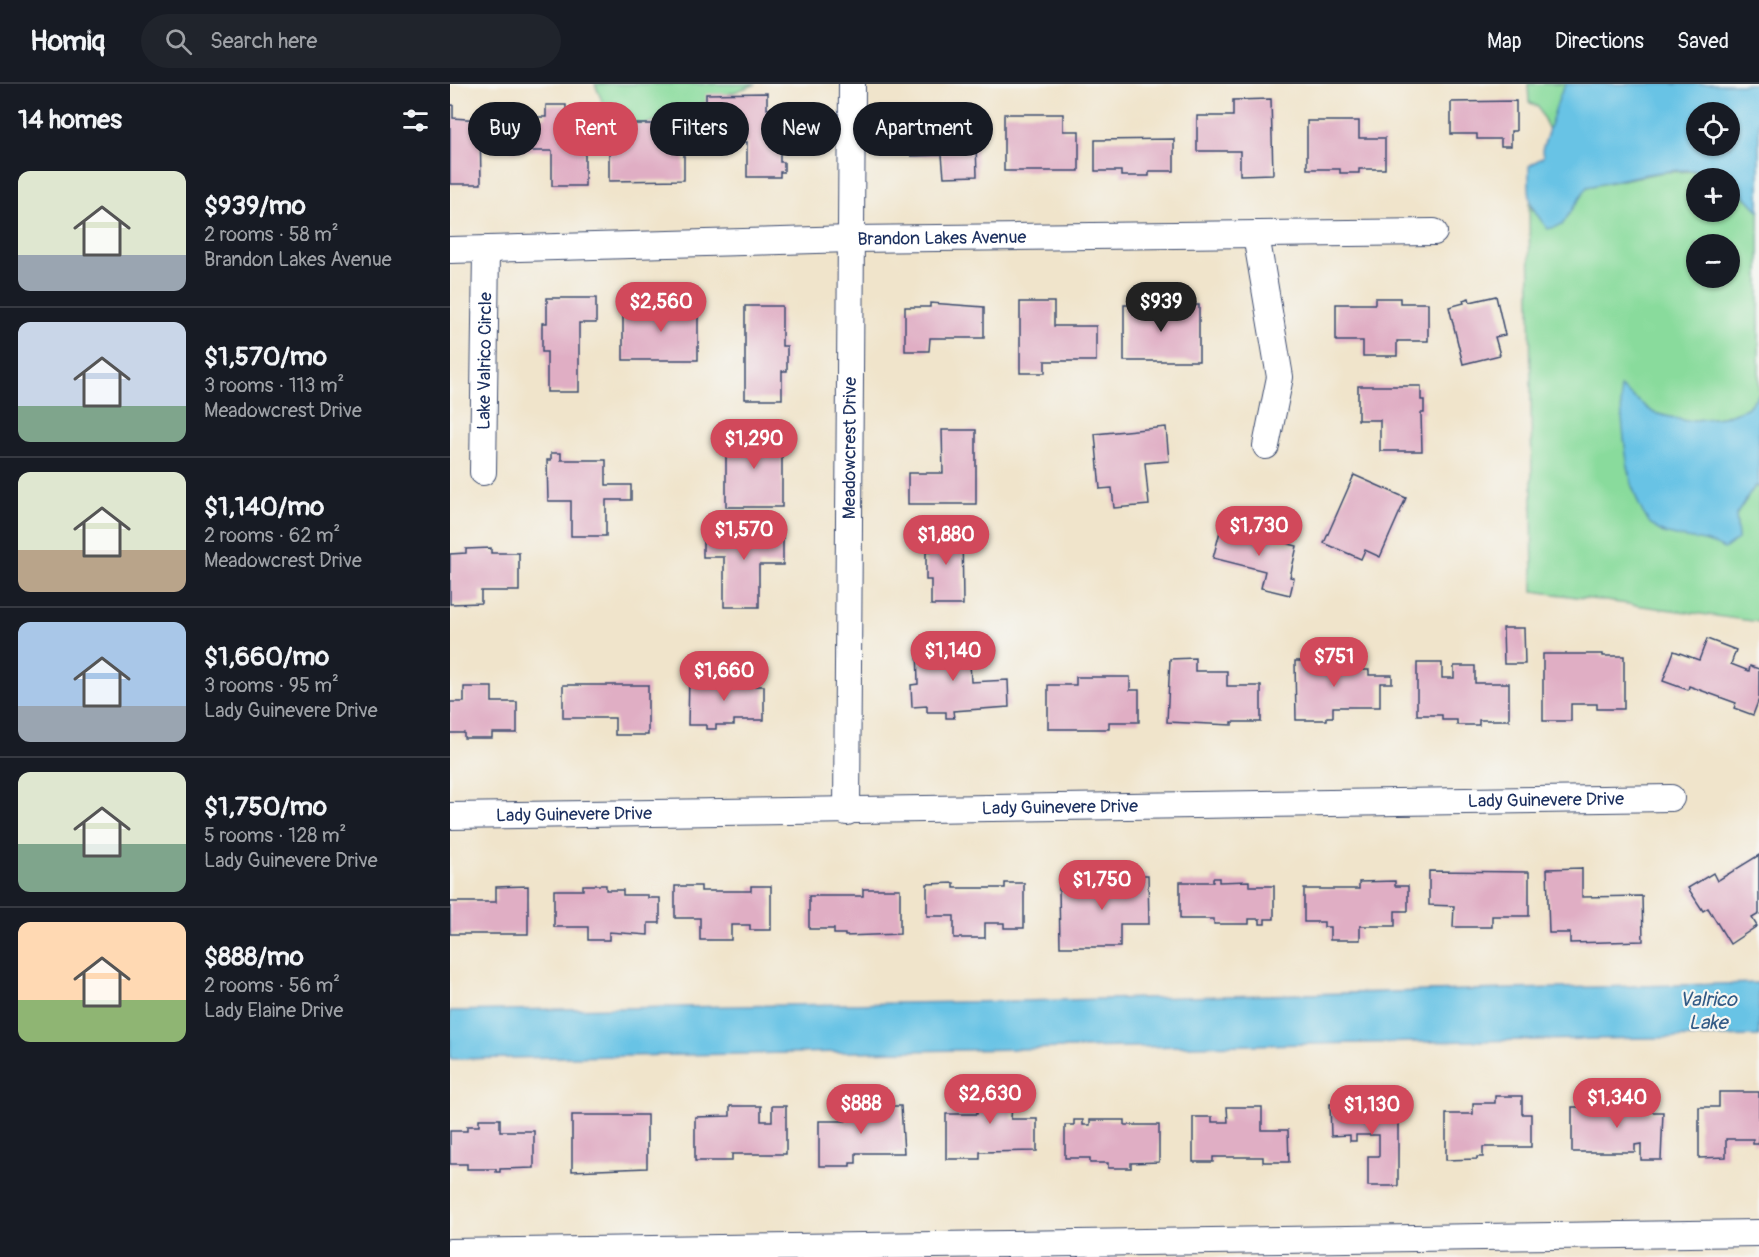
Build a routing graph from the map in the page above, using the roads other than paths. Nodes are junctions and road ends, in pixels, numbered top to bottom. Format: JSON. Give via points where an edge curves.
{"nodes":[{"id":1,"x":852,"y":84,"type":"edge"},
{"id":2,"x":1434,"y":232,"type":"dead end"},
{"id":3,"x":1256,"y":235,"type":"junction"},
{"id":4,"x":850,"y":240,"type":"junction"},
{"id":5,"x":450,"y":250,"type":"edge"},
{"id":6,"x":486,"y":250,"type":"junction"},
{"id":7,"x":1266,"y":446,"type":"dead end"},
{"id":8,"x":483,"y":472,"type":"dead end"},
{"id":9,"x":1671,"y":798,"type":"dead end"},
{"id":10,"x":847,"y":812,"type":"junction"},
{"id":11,"x":450,"y":816,"type":"edge"},
{"id":12,"x":1759,"y":1233,"type":"edge"},
{"id":13,"x":1299,"y":1249,"type":"edge"},
{"id":14,"x":450,"y":1252,"type":"edge"},
{"id":15,"x":915,"y":1252,"type":"edge"},
{"id":16,"x":515,"y":1254,"type":"edge"}],
"edges":[{"from":1,"to":4,"type":"street","name":"Meadowcrest Drive"},
{"from":2,"to":3,"type":"street","name":"Brandon Lakes Avenue"},
{"from":3,"to":4,"type":"street","name":"Brandon Lakes Avenue"},
{"from":3,"to":7,"type":"street","via":[[1280,377]]},
{"from":4,"to":6,"type":"street","name":"Brandon Lakes Avenue"},
{"from":4,"to":10,"type":"street","name":"Meadowcrest Drive"},
{"from":5,"to":6,"type":"street","name":"Brandon Lakes Avenue"},
{"from":6,"to":8,"type":"street","name":"Lake Valrico Circle"},
{"from":9,"to":10,"type":"street","name":"Lady Guinevere Drive"},
{"from":10,"to":11,"type":"street","name":"Lady Guinevere Drive"},
{"from":12,"to":13,"type":"street"},
{"from":13,"to":15,"type":"street"},
{"from":14,"to":16,"type":"street"},
{"from":15,"to":16,"type":"street"}]}
